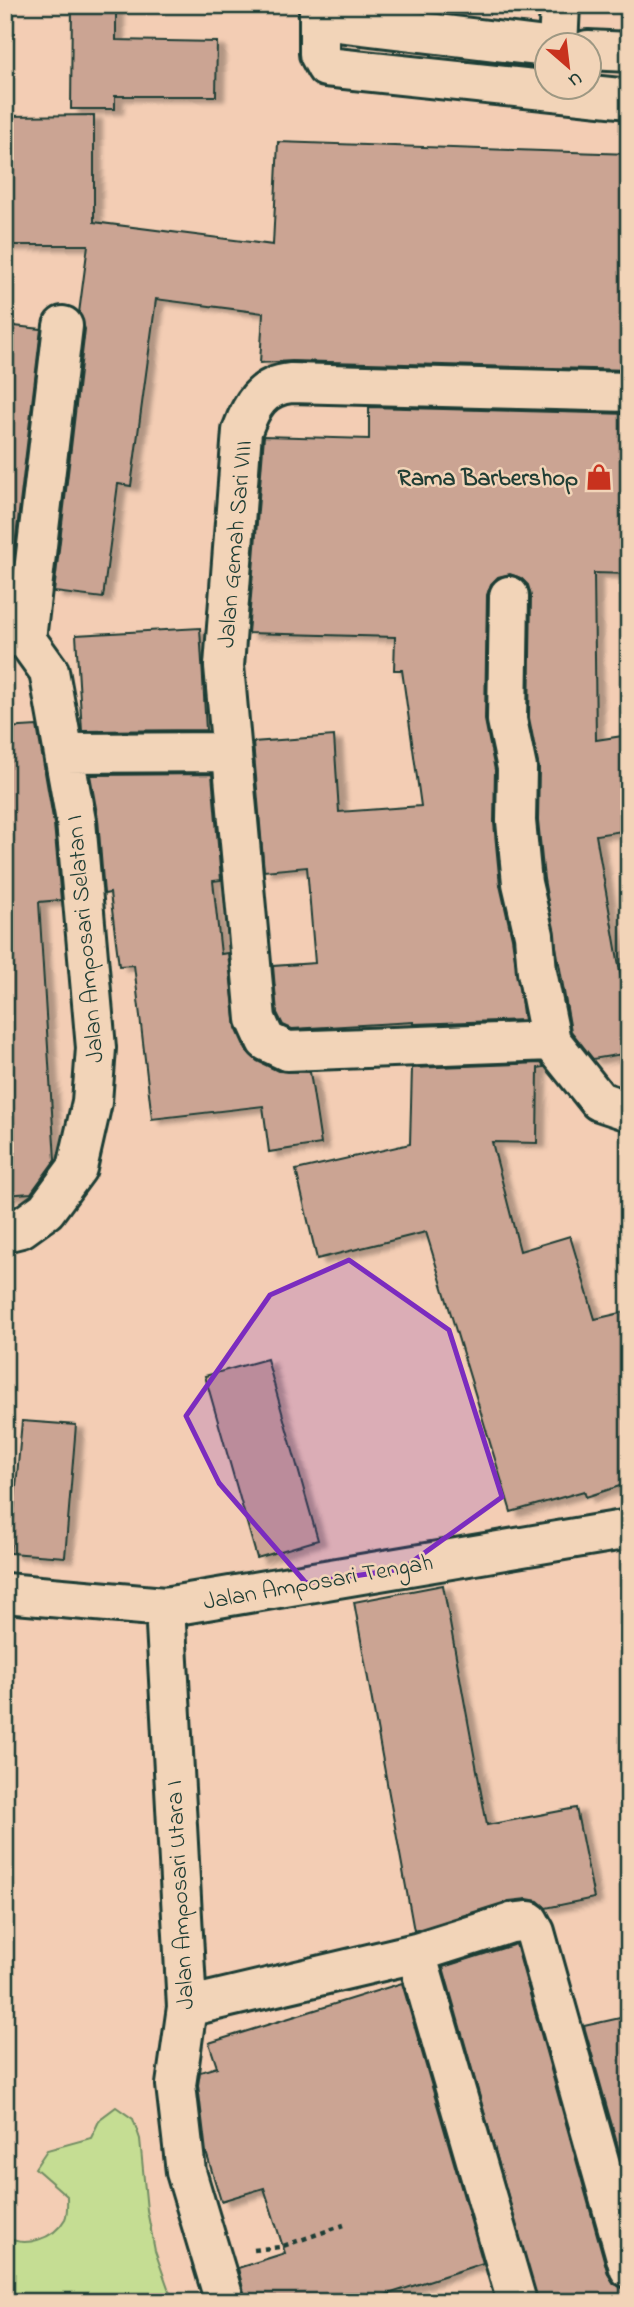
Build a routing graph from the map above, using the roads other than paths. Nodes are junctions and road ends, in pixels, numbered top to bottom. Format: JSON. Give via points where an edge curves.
{"nodes":[{"id":1,"x":560,"y":5,"type":"edge"},
{"id":2,"x":319,"y":13,"type":"edge"},
{"id":3,"x":559,"y":32,"type":"edge"},
{"id":4,"x":532,"y":45,"type":"edge"},
{"id":5,"x":602,"y":51,"type":"edge"},
{"id":6,"x":629,"y":52,"type":"edge"},
{"id":7,"x":629,"y":99,"type":"edge"},
{"id":8,"x":63,"y":326,"type":"dead end"},
{"id":9,"x":629,"y":392,"type":"edge"},
{"id":10,"x":509,"y":596,"type":"dead end"},
{"id":11,"x":16,"y":637,"type":"edge"},
{"id":12,"x":232,"y":752,"type":"junction"},
{"id":13,"x":64,"y":753,"type":"junction"},
{"id":14,"x":551,"y":1041,"type":"junction"},
{"id":15,"x":629,"y":1111,"type":"edge"},
{"id":16,"x":5,"y":1232,"type":"edge"},
{"id":17,"x":629,"y":1529,"type":"edge"},
{"id":18,"x":5,"y":1593,"type":"edge"},
{"id":19,"x":164,"y":1607,"type":"junction"},
{"id":20,"x":416,"y":1953,"type":"junction"},
{"id":21,"x":187,"y":2007,"type":"junction"},
{"id":22,"x":629,"y":2268,"type":"edge"},
{"id":23,"x":225,"y":2302,"type":"edge"},
{"id":24,"x":517,"y":2302,"type":"edge"}],
"edges":[{"from":1,"to":3,"type":"street"},
{"from":2,"to":4,"type":"street"},
{"from":2,"to":7,"type":"street","via":[[319,54],[326,67]]},
{"from":5,"to":6,"type":"street"},
{"from":8,"to":11,"type":"street"},
{"from":9,"to":12,"type":"street","name":"Jalan Gemah Sari VIII","via":[[291,383],[262,395],[252,405],[241,445],[224,666]]},
{"from":10,"to":14,"type":"street","via":[[507,720],[517,768],[516,821],[522,883]]},
{"from":11,"to":13,"type":"street","name":"Jalan Amposari Selatan I","via":[[50,671]]},
{"from":12,"to":13,"type":"street"},
{"from":12,"to":14,"type":"street","name":"Jalan Gemah Sari VIII","via":[[256,1019],[266,1041],[287,1051]]},
{"from":13,"to":16,"type":"street","name":"Jalan Amposari Selatan I","via":[[76,821],[96,1048],[94,1082],[77,1168],[46,1210],[21,1228]]},
{"from":14,"to":15,"type":"street","via":[[599,1101]]},
{"from":17,"to":19,"type":"street","name":"Jalan Amposari Tengah"},
{"from":18,"to":19,"type":"street","name":"Jalan Amposari Tengah"},
{"from":19,"to":21,"type":"street","name":"Jalan Amposari Utara I"},
{"from":20,"to":21,"type":"street"},
{"from":20,"to":22,"type":"street","via":[[529,1921],[568,2043]]},
{"from":20,"to":24,"type":"street"},
{"from":21,"to":23,"type":"street","name":"Jalan Amposari Utara I","via":[[176,2085],[186,2172]]}]}
